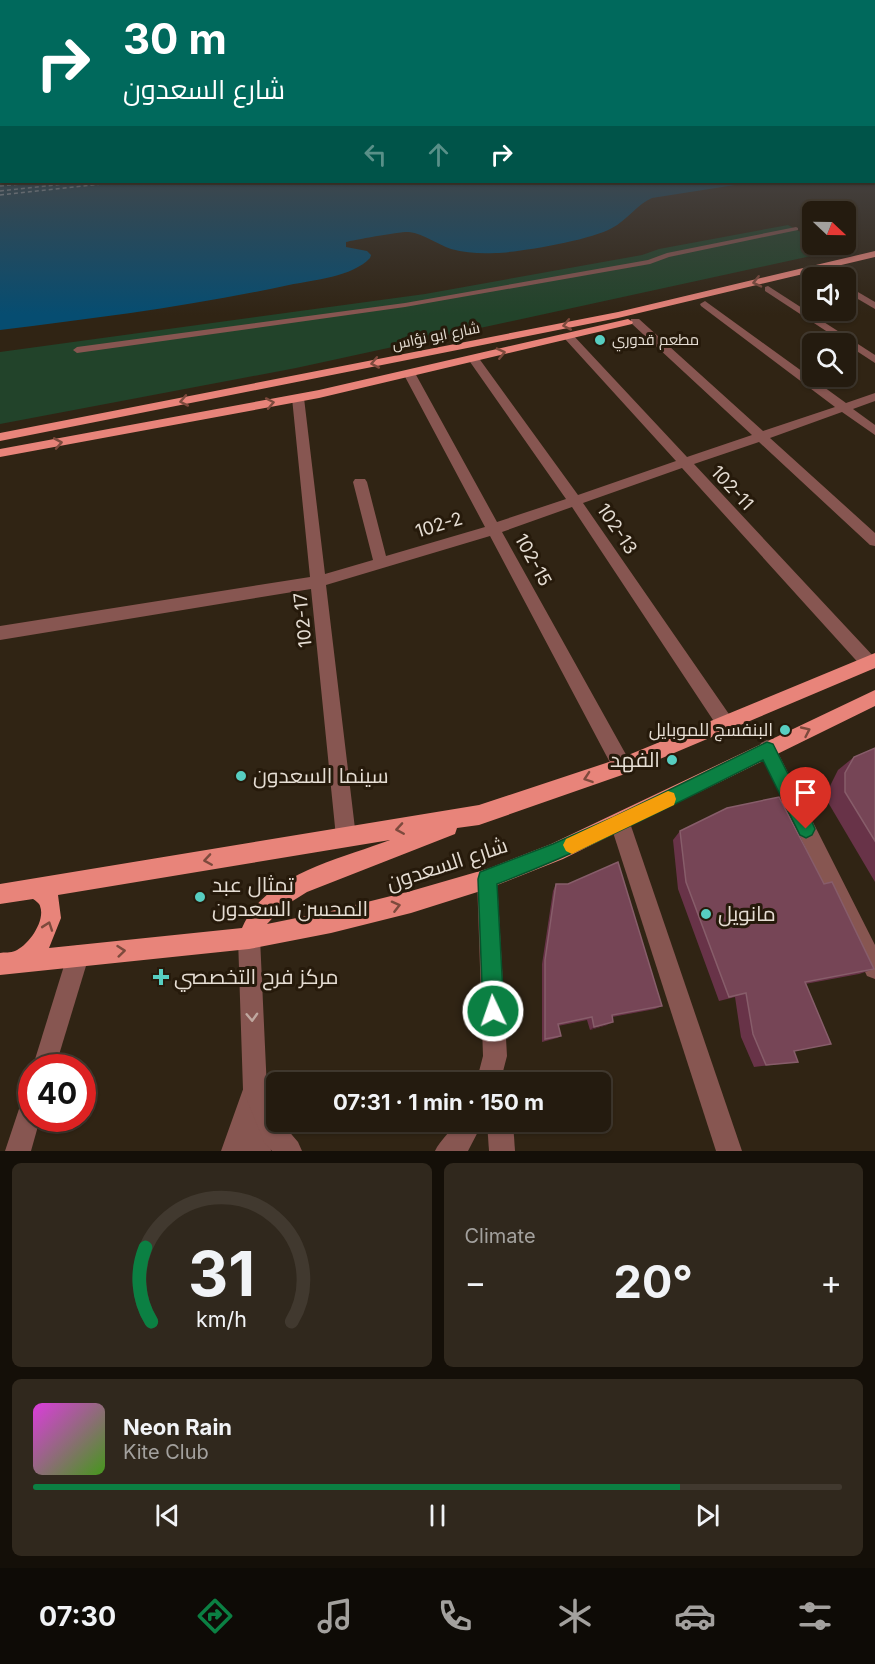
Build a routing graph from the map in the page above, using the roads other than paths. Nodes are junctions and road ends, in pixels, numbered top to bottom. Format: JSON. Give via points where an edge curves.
{"nodes":[{"id":1,"x":796,"y":229,"type":"dead end"},
{"id":2,"x":875,"y":254,"type":"edge"},
{"id":3,"x":875,"y":264,"type":"edge"},
{"id":4,"x":856,"y":268,"type":"edge"},
{"id":5,"x":802,"y":281,"type":"edge"},
{"id":6,"x":768,"y":289,"type":"junction"},
{"id":7,"x":856,"y":294,"type":"edge"},
{"id":8,"x":705,"y":304,"type":"junction"},
{"id":9,"x":875,"y":306,"type":"edge"},
{"id":10,"x":635,"y":321,"type":"junction"},
{"id":11,"x":568,"y":337,"type":"junction"},
{"id":12,"x":77,"y":350,"type":"dead end"},
{"id":13,"x":474,"y":359,"type":"junction"},
{"id":14,"x":875,"y":360,"type":"edge"},
{"id":15,"x":409,"y":373,"type":"junction"},
{"id":16,"x":875,"y":397,"type":"edge"},
{"id":17,"x":298,"y":398,"type":"junction"},
{"id":18,"x":843,"y":408,"type":"junction"},
{"id":19,"x":875,"y":431,"type":"edge"},
{"id":20,"x":0,"y":437,"type":"edge"},
{"id":21,"x":760,"y":437,"type":"junction"},
{"id":22,"x":0,"y":453,"type":"edge"},
{"id":23,"x":684,"y":463,"type":"junction"},
{"id":24,"x":360,"y":482,"type":"dead end"},
{"id":25,"x":574,"y":500,"type":"junction"},
{"id":26,"x":494,"y":529,"type":"junction"},
{"id":27,"x":875,"y":542,"type":"edge"},
{"id":28,"x":381,"y":563,"type":"junction"},
{"id":29,"x":318,"y":582,"type":"junction"},
{"id":30,"x":0,"y":633,"type":"edge"},
{"id":31,"x":872,"y":662,"type":"edge"},
{"id":32,"x":875,"y":698,"type":"edge"},
{"id":33,"x":725,"y":723,"type":"junction"},
{"id":34,"x":767,"y":749,"type":"junction"},
{"id":35,"x":622,"y":766,"type":"junction"},
{"id":36,"x":479,"y":816,"type":"junction"},
{"id":37,"x":620,"y":823,"type":"junction"},
{"id":38,"x":346,"y":837,"type":"junction"},
{"id":39,"x":487,"y":879,"type":"junction"},
{"id":40,"x":37,"y":888,"type":"junction"},
{"id":41,"x":0,"y":894,"type":"edge"},
{"id":42,"x":249,"y":938,"type":"junction"},
{"id":43,"x":78,"y":956,"type":"junction"},
{"id":44,"x":10,"y":963,"type":"edge"},
{"id":45,"x":875,"y":968,"type":"edge"},
{"id":46,"x":47,"y":1054,"type":"edge"},
{"id":47,"x":495,"y":1056,"type":"junction"},
{"id":48,"x":491,"y":1072,"type":"edge"},
{"id":49,"x":496,"y":1072,"type":"edge"},
{"id":50,"x":255,"y":1090,"type":"junction"},
{"id":51,"x":24,"y":1132,"type":"edge"},
{"id":52,"x":464,"y":1132,"type":"edge"},
{"id":53,"x":501,"y":1132,"type":"edge"},
{"id":54,"x":18,"y":1151,"type":"edge"},
{"id":55,"x":234,"y":1151,"type":"edge"},
{"id":56,"x":258,"y":1151,"type":"edge"},
{"id":57,"x":289,"y":1151,"type":"edge"},
{"id":58,"x":448,"y":1151,"type":"edge"},
{"id":59,"x":502,"y":1151,"type":"edge"},
{"id":60,"x":729,"y":1151,"type":"edge"}],
"edges":[{"from":1,"to":12,"type":"street","via":[[667,255],[650,262],[428,301]]},
{"from":2,"to":20,"type":"main road","name":"شارع ابو نؤاس","one_way":true,"via":[[618,315]]},
{"from":3,"to":4,"type":"main road","name":"شارع ابو نؤاس"},
{"from":5,"to":6,"type":"main road","name":"شارع ابو نؤاس"},
{"from":6,"to":8,"type":"main road","name":"شارع ابو نؤاس"},
{"from":6,"to":14,"type":"street"},
{"from":7,"to":9,"type":"street"},
{"from":8,"to":10,"type":"main road","name":"شارع ابو نؤاس"},
{"from":8,"to":18,"type":"street"},
{"from":10,"to":11,"type":"main road","name":"شارع ابو نؤاس"},
{"from":10,"to":21,"type":"street"},
{"from":13,"to":11,"type":"main road","name":"شارع ابو نؤاس","one_way":true},
{"from":11,"to":23,"type":"street","name":"102-11"},
{"from":13,"to":15,"type":"main road","name":"شارع ابو نؤاس"},
{"from":13,"to":25,"type":"street","name":"102-13"},
{"from":15,"to":17,"type":"main road","name":"شارع ابو نؤاس"},
{"from":15,"to":26,"type":"street","name":"102-15"},
{"from":16,"to":18,"type":"street","name":"102-2"},
{"from":22,"to":17,"type":"main road","name":"شارع ابو نؤاس","one_way":true},
{"from":17,"to":29,"type":"street","name":"102-17"},
{"from":18,"to":19,"type":"street"},
{"from":18,"to":21,"type":"street","name":"102-2"},
{"from":21,"to":23,"type":"street","name":"102-2"},
{"from":21,"to":27,"type":"street"},
{"from":23,"to":25,"type":"street","name":"102-2"},
{"from":23,"to":31,"type":"street","name":"102-11"},
{"from":24,"to":28,"type":"street"},
{"from":25,"to":26,"type":"street","name":"102-2"},
{"from":25,"to":33,"type":"street","name":"102-13"},
{"from":26,"to":28,"type":"street","name":"102-2"},
{"from":26,"to":35,"type":"street","name":"102-15"},
{"from":28,"to":29,"type":"street","name":"102-2"},
{"from":29,"to":30,"type":"street","name":"102-2"},
{"from":29,"to":38,"type":"street","name":"102-17"},
{"from":31,"to":33,"type":"main road","name":"شارع السعدون"},
{"from":34,"to":32,"type":"main road","name":"شارع السعدون","one_way":true},
{"from":33,"to":35,"type":"main road","name":"شارع السعدون"},
{"from":34,"to":37,"type":"main road","name":"شارع السعدون"},
{"from":34,"to":45,"type":"street"},
{"from":35,"to":36,"type":"main road","name":"شارع السعدون","one_way":true},
{"from":36,"to":38,"type":"main road","name":"شارع السعدون","one_way":true},
{"from":36,"to":42,"type":"main road","via":[[282,894],[264,906],[253,922]]},
{"from":37,"to":39,"type":"main road","name":"شارع السعدون"},
{"from":37,"to":60,"type":"street"},
{"from":38,"to":40,"type":"main road","name":"شارع السعدون","one_way":true},
{"from":42,"to":39,"type":"main road","name":"شارع السعدون","one_way":true,"via":[[331,922]]},
{"from":39,"to":47,"type":"street"},
{"from":40,"to":41,"type":"main road","name":"شارع السعدون"},
{"from":44,"to":40,"type":"main road","one_way":true,"via":[[41,943],[51,920],[50,900]]},
{"from":43,"to":42,"type":"main road","name":"شارع السعدون","one_way":true},
{"from":42,"to":50,"type":"street","one_way":true},
{"from":43,"to":44,"type":"main road","name":"شارع السعدون"},
{"from":43,"to":46,"type":"street"},
{"from":47,"to":48,"type":"street"},
{"from":47,"to":49,"type":"street"},
{"from":50,"to":55,"type":"street"},
{"from":50,"to":56,"type":"street"},
{"from":50,"to":57,"type":"street","via":[[273,1132]]},
{"from":51,"to":54,"type":"street"},
{"from":52,"to":58,"type":"street"},
{"from":53,"to":59,"type":"street"}]}
